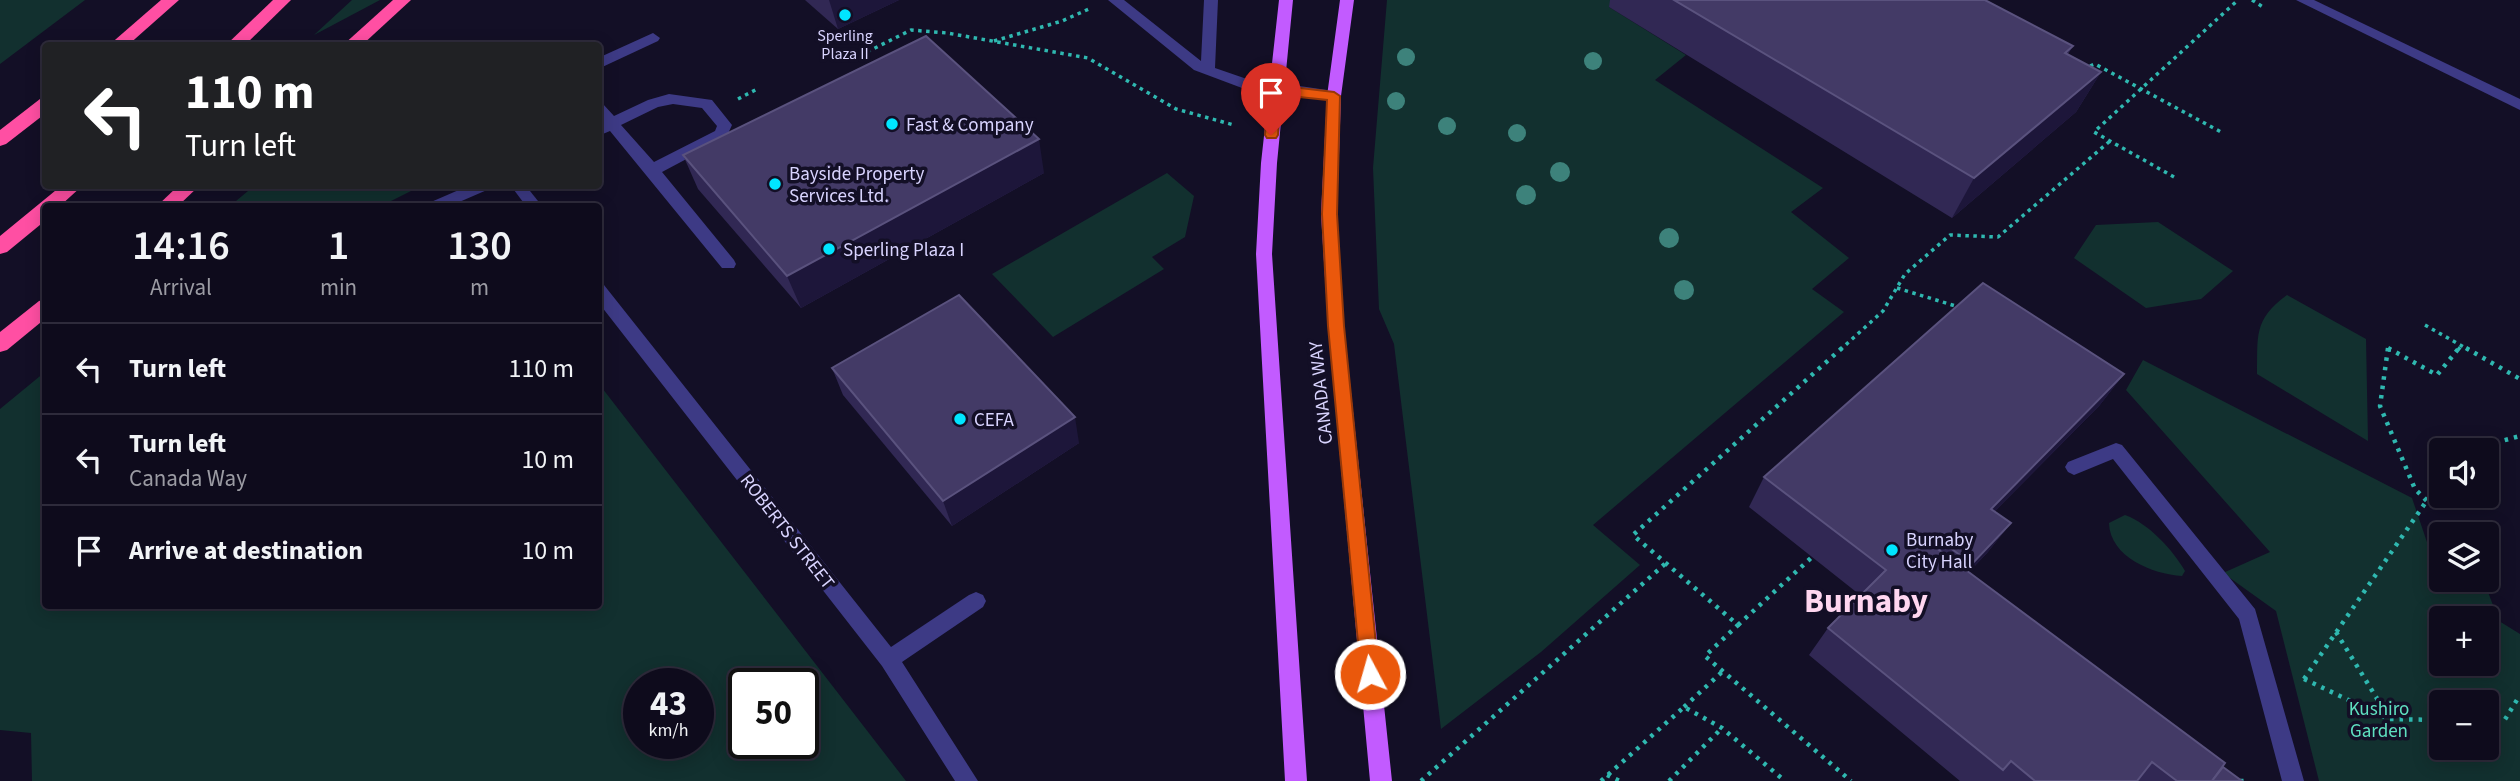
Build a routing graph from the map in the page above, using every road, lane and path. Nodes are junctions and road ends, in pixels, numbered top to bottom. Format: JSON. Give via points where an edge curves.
{"nodes":[{"id":1,"x":171,"y":0,"type":"edge"},
{"id":2,"x":283,"y":0,"type":"edge"},
{"id":3,"x":403,"y":0,"type":"edge"},
{"id":4,"x":1115,"y":0,"type":"edge"},
{"id":5,"x":1211,"y":0,"type":"edge"},
{"id":6,"x":1286,"y":0,"type":"edge"},
{"id":7,"x":1347,"y":0,"type":"edge"},
{"id":8,"x":2238,"y":0,"type":"edge"},
{"id":9,"x":2252,"y":0,"type":"edge"},
{"id":10,"x":2303,"y":0,"type":"edge"},
{"id":11,"x":1096,"y":5,"type":"dead end"},
{"id":12,"x":2263,"y":7,"type":"dead end"},
{"id":13,"x":653,"y":38,"type":"dead end"},
{"id":14,"x":992,"y":41,"type":"junction"},
{"id":15,"x":121,"y":42,"type":"edge"},
{"id":16,"x":237,"y":42,"type":"edge"},
{"id":17,"x":355,"y":42,"type":"edge"},
{"id":18,"x":853,"y":59,"type":"dead end"},
{"id":19,"x":602,"y":62,"type":"edge"},
{"id":20,"x":2083,"y":63,"type":"edge"},
{"id":21,"x":1208,"y":70,"type":"junction"},
{"id":22,"x":759,"y":88,"type":"dead end"},
{"id":23,"x":2141,"y":89,"type":"junction"},
{"id":24,"x":1275,"y":90,"type":"junction"},
{"id":25,"x":1334,"y":96,"type":"junction"},
{"id":26,"x":733,"y":102,"type":"dead end"},
{"id":27,"x":2520,"y":105,"type":"edge"},
{"id":28,"x":42,"y":106,"type":"edge"},
{"id":29,"x":1234,"y":125,"type":"dead end"},
{"id":30,"x":605,"y":127,"type":"edge"},
{"id":31,"x":2221,"y":132,"type":"dead end"},
{"id":32,"x":0,"y":140,"type":"edge"},
{"id":33,"x":2110,"y":141,"type":"junction"},
{"id":34,"x":652,"y":170,"type":"junction"},
{"id":35,"x":2174,"y":177,"type":"dead end"},
{"id":36,"x":69,"y":189,"type":"edge"},
{"id":37,"x":186,"y":189,"type":"edge"},
{"id":38,"x":474,"y":189,"type":"edge"},
{"id":39,"x":520,"y":189,"type":"edge"},
{"id":40,"x":53,"y":203,"type":"edge"},
{"id":41,"x":170,"y":203,"type":"edge"},
{"id":42,"x":444,"y":203,"type":"edge"},
{"id":43,"x":532,"y":203,"type":"edge"},
{"id":44,"x":42,"y":212,"type":"edge"},
{"id":45,"x":0,"y":247,"type":"edge"},
{"id":46,"x":729,"y":264,"type":"dead end"},
{"id":47,"x":1897,"y":288,"type":"junction"},
{"id":48,"x":602,"y":294,"type":"edge"},
{"id":49,"x":42,"y":309,"type":"edge"},
{"id":50,"x":1968,"y":312,"type":"edge"},
{"id":51,"x":2425,"y":325,"type":"dead end"},
{"id":52,"x":0,"y":344,"type":"edge"},
{"id":53,"x":2461,"y":346,"type":"junction"},
{"id":54,"x":2520,"y":379,"type":"edge"},
{"id":55,"x":2520,"y":436,"type":"edge"},
{"id":56,"x":2499,"y":442,"type":"edge"},
{"id":57,"x":2074,"y":467,"type":"dead end"},
{"id":58,"x":2429,"y":498,"type":"edge"},
{"id":59,"x":2427,"y":501,"type":"junction"},
{"id":60,"x":1811,"y":558,"type":"dead end"},
{"id":61,"x":1665,"y":563,"type":"junction"},
{"id":62,"x":976,"y":601,"type":"dead end"},
{"id":63,"x":1738,"y":625,"type":"junction"},
{"id":64,"x":2336,"y":632,"type":"junction"},
{"id":65,"x":889,"y":660,"type":"junction"},
{"id":66,"x":1723,"y":671,"type":"junction"},
{"id":67,"x":2520,"y":695,"type":"edge"},
{"id":68,"x":1684,"y":707,"type":"junction"},
{"id":69,"x":2389,"y":719,"type":"junction"},
{"id":70,"x":2429,"y":720,"type":"edge"},
{"id":71,"x":2499,"y":721,"type":"edge"},
{"id":72,"x":1722,"y":728,"type":"junction"},
{"id":73,"x":1607,"y":775,"type":"junction"},
{"id":74,"x":967,"y":781,"type":"edge"},
{"id":75,"x":1296,"y":781,"type":"edge"},
{"id":76,"x":1381,"y":781,"type":"edge"},
{"id":77,"x":1420,"y":781,"type":"edge"},
{"id":78,"x":1601,"y":781,"type":"edge"},
{"id":79,"x":1620,"y":781,"type":"edge"},
{"id":80,"x":1669,"y":781,"type":"edge"},
{"id":81,"x":1785,"y":781,"type":"edge"},
{"id":82,"x":1851,"y":781,"type":"edge"},
{"id":83,"x":2293,"y":781,"type":"edge"}],
"edges":[{"from":1,"to":15,"type":"highway"},
{"from":2,"to":16,"type":"highway"},
{"from":3,"to":17,"type":"highway"},
{"from":4,"to":21,"type":"street"},
{"from":5,"to":21,"type":"street"},
{"from":6,"to":24,"type":"main road"},
{"from":7,"to":25,"type":"main road","name":"CANADA WAY"},
{"from":8,"to":23,"type":"path"},
{"from":9,"to":12,"type":"path"},
{"from":10,"to":27,"type":"street"},
{"from":11,"to":14,"type":"path","via":[[1062,22]]},
{"from":13,"to":19,"type":"street"},
{"from":14,"to":18,"type":"path","via":[[911,30]]},
{"from":14,"to":29,"type":"path","via":[[1088,58],[1176,109]]},
{"from":20,"to":23,"type":"path"},
{"from":21,"to":24,"type":"street"},
{"from":22,"to":26,"type":"path"},
{"from":23,"to":31,"type":"path"},
{"from":23,"to":33,"type":"path","via":[[2094,132]]},
{"from":24,"to":25,"type":"street"},
{"from":24,"to":75,"type":"main road","via":[[1264,254]]},
{"from":25,"to":76,"type":"main road","name":"CANADA WAY","via":[[1329,214],[1336,326]]},
{"from":28,"to":32,"type":"highway"},
{"from":30,"to":34,"type":"street"},
{"from":30,"to":34,"type":"street","via":[[669,98],[707,104],[725,125],[721,134]]},
{"from":33,"to":35,"type":"path"},
{"from":33,"to":47,"type":"path","via":[[1998,237],[1950,236],[1905,274]]},
{"from":34,"to":46,"type":"street"},
{"from":36,"to":40,"type":"highway"},
{"from":37,"to":41,"type":"highway"},
{"from":38,"to":42,"type":"street"},
{"from":39,"to":43,"type":"street"},
{"from":44,"to":45,"type":"highway"},
{"from":47,"to":50,"type":"path"},
{"from":47,"to":61,"type":"path","via":[[1883,311],[1633,535]]},
{"from":48,"to":65,"type":"street","name":"ROBERTS STREET"},
{"from":49,"to":52,"type":"highway"},
{"from":51,"to":53,"type":"path"},
{"from":53,"to":54,"type":"path"},
{"from":53,"to":59,"type":"path","via":[[2437,374],[2388,348],[2380,406],[2415,489]]},
{"from":55,"to":56,"type":"path"},
{"from":57,"to":83,"type":"street","via":[[2116,450],[2248,615]]},
{"from":58,"to":59,"type":"path"},
{"from":59,"to":64,"type":"path"},
{"from":60,"to":63,"type":"path"},
{"from":61,"to":63,"type":"path"},
{"from":61,"to":77,"type":"path"},
{"from":62,"to":65,"type":"street"},
{"from":63,"to":66,"type":"path","via":[[1705,656]]},
{"from":64,"to":69,"type":"path"},
{"from":64,"to":69,"type":"path","via":[[2304,679]]},
{"from":65,"to":74,"type":"street","name":"ROBERTS STREET"},
{"from":66,"to":68,"type":"path"},
{"from":66,"to":82,"type":"path"},
{"from":67,"to":71,"type":"path","via":[[2504,721]]},
{"from":68,"to":72,"type":"path"},
{"from":68,"to":73,"type":"path"},
{"from":69,"to":70,"type":"path"},
{"from":72,"to":80,"type":"path"},
{"from":72,"to":81,"type":"path"},
{"from":73,"to":78,"type":"path"},
{"from":73,"to":79,"type":"path"}]}
